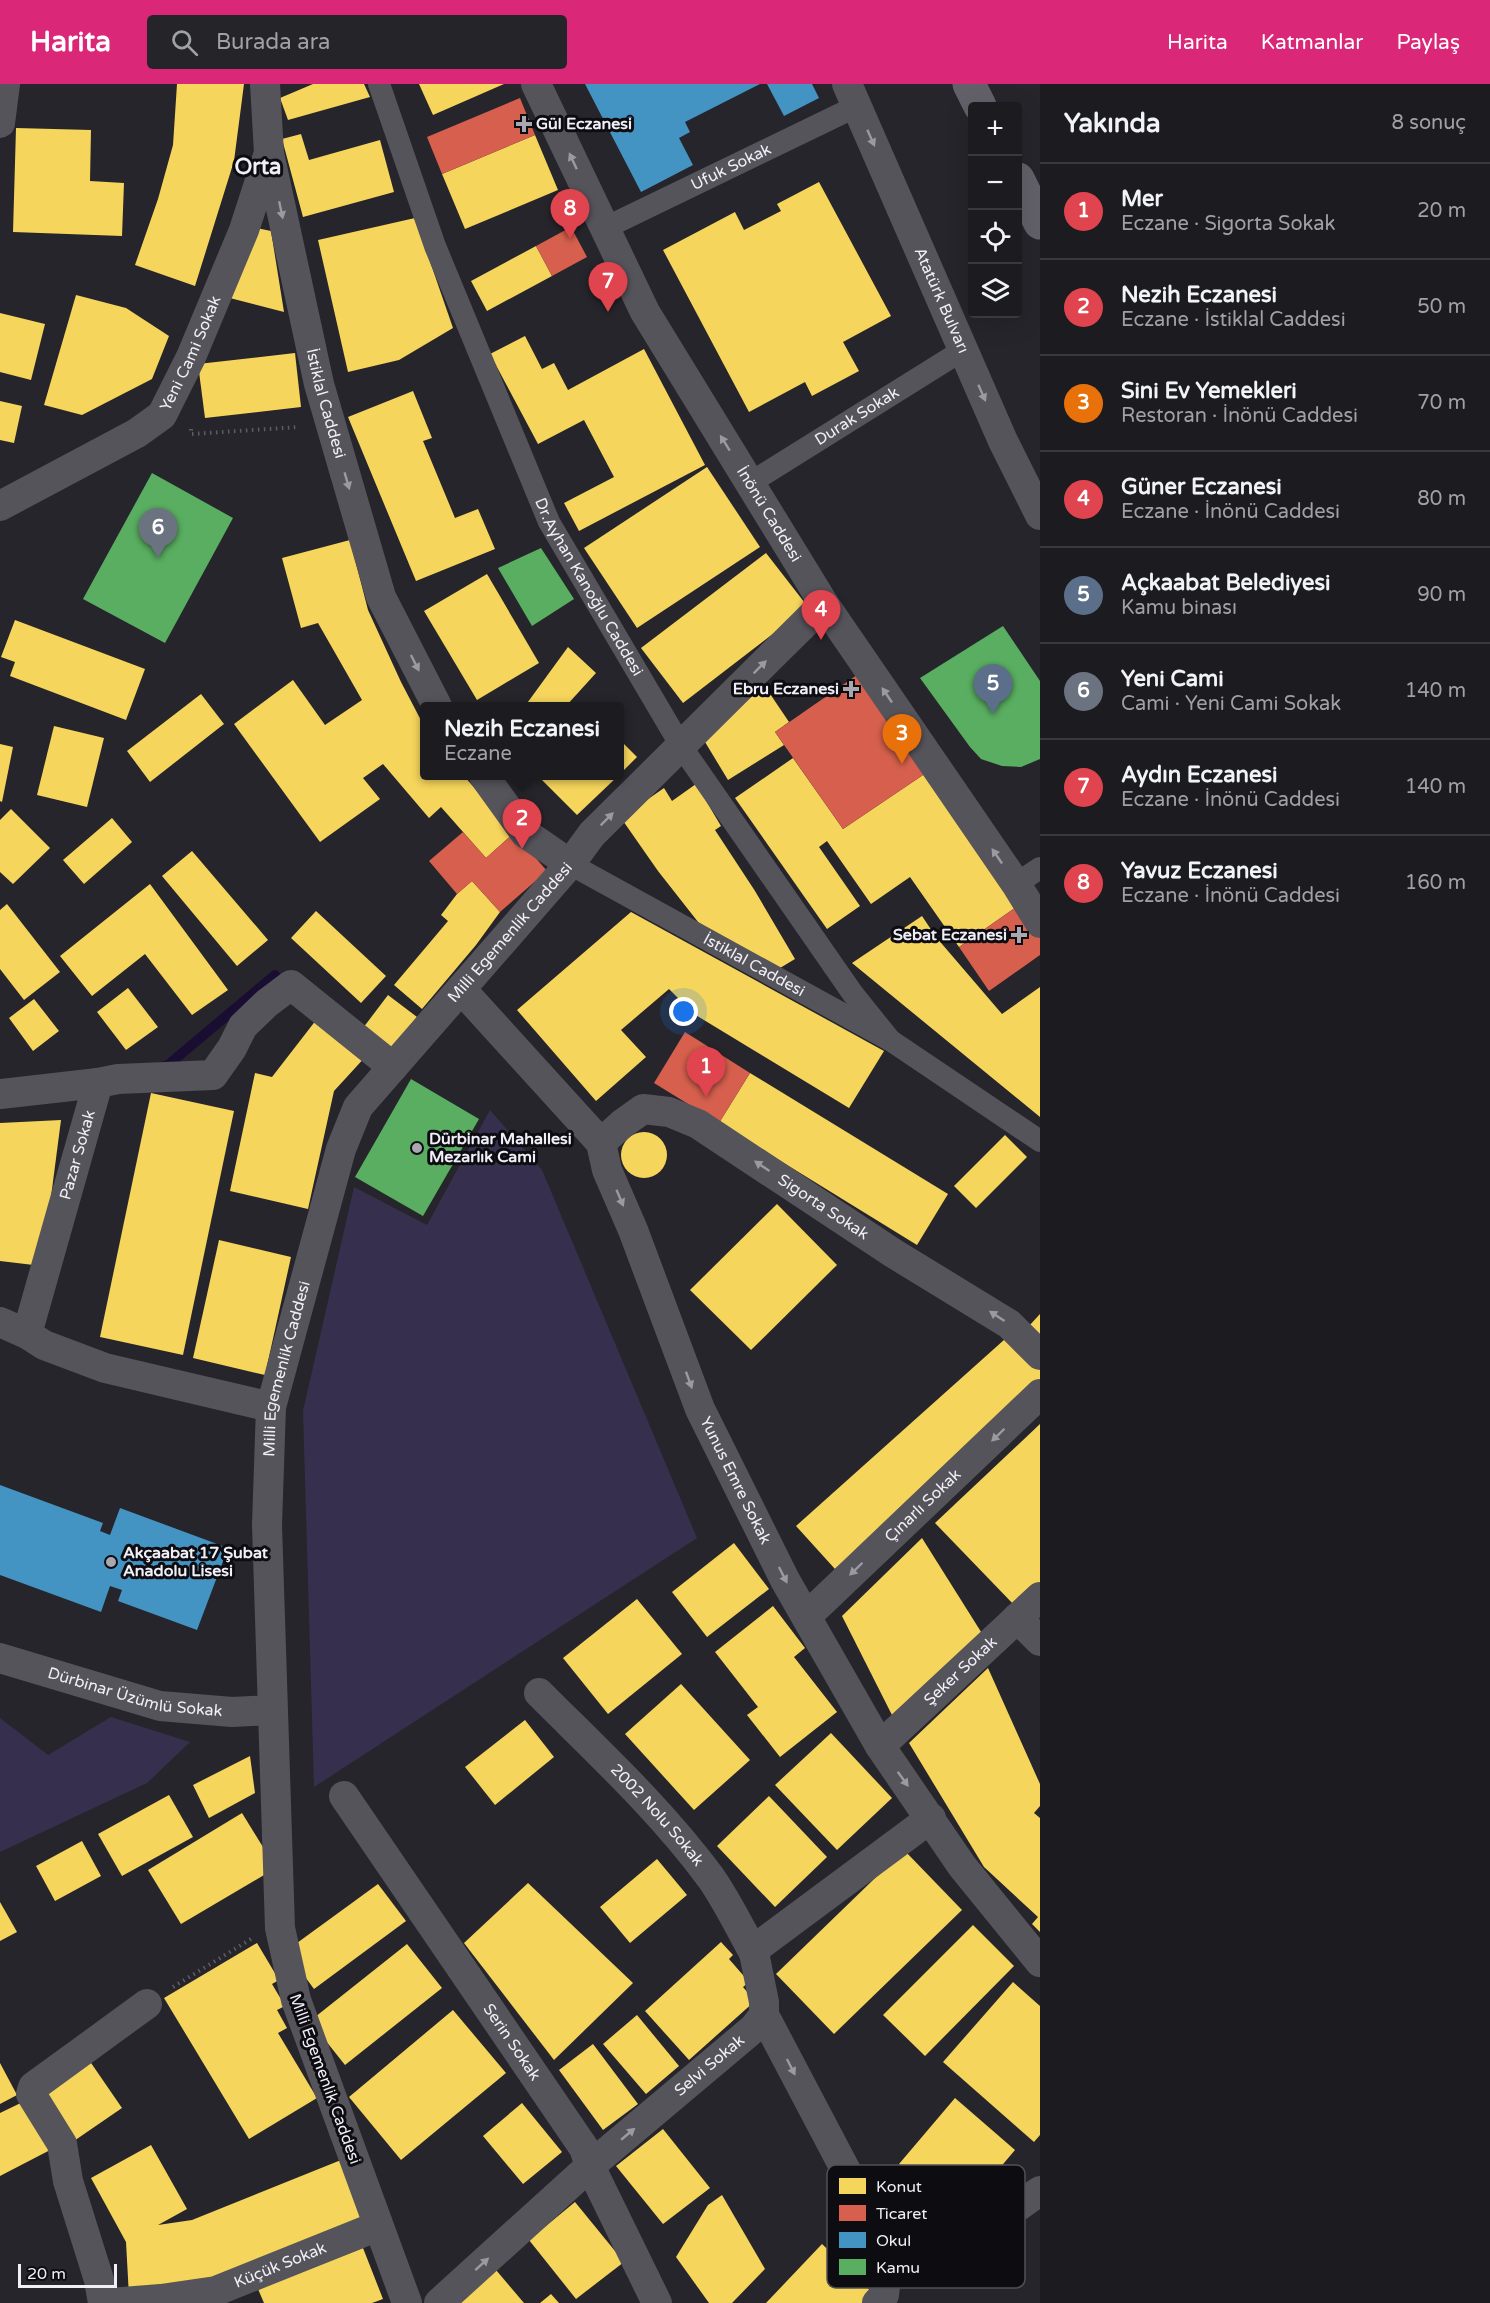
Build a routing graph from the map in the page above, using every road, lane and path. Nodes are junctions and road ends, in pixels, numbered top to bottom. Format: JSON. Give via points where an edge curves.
{"nodes":[{"id":1,"x":5,"y":84,"type":"edge"},
{"id":2,"x":265,"y":84,"type":"edge"},
{"id":3,"x":379,"y":84,"type":"edge"},
{"id":4,"x":536,"y":84,"type":"edge"},
{"id":5,"x":969,"y":84,"type":"edge"},
{"id":6,"x":852,"y":95,"type":"edge"},
{"id":7,"x":978,"y":102,"type":"edge"},
{"id":8,"x":0,"y":123,"type":"edge"},
{"id":9,"x":268,"y":153,"type":"junction"},
{"id":10,"x":1022,"y":189,"type":"edge"},
{"id":11,"x":1040,"y":223,"type":"edge"},
{"id":12,"x":605,"y":228,"type":"junction"},
{"id":13,"x":963,"y":350,"type":"junction"},
{"id":14,"x":191,"y":423,"type":"dead end"},
{"id":15,"x":330,"y":426,"type":"junction"},
{"id":16,"x":750,"y":483,"type":"junction"},
{"id":17,"x":0,"y":506,"type":"edge"},
{"id":18,"x":1040,"y":515,"type":"edge"},
{"id":19,"x":824,"y":604,"type":"junction"},
{"id":20,"x":435,"y":702,"type":"edge"},
{"id":21,"x":681,"y":746,"type":"junction"},
{"id":22,"x":487,"y":780,"type":"edge"},
{"id":23,"x":570,"y":864,"type":"junction"},
{"id":24,"x":1028,"y":876,"type":"edge"},
{"id":25,"x":1040,"y":923,"type":"edge"},
{"id":26,"x":460,"y":988,"type":"junction"},
{"id":27,"x":890,"y":1040,"type":"junction"},
{"id":28,"x":393,"y":1067,"type":"junction"},
{"id":29,"x":98,"y":1083,"type":"junction"},
{"id":30,"x":0,"y":1094,"type":"edge"},
{"id":31,"x":1040,"y":1141,"type":"edge"},
{"id":32,"x":601,"y":1143,"type":"junction"},
{"id":33,"x":0,"y":1322,"type":"edge"},
{"id":34,"x":27,"y":1334,"type":"junction"},
{"id":35,"x":1040,"y":1355,"type":"edge"},
{"id":36,"x":1040,"y":1394,"type":"edge"},
{"id":37,"x":271,"y":1407,"type":"junction"},
{"id":38,"x":1040,"y":1597,"type":"edge"},
{"id":39,"x":807,"y":1616,"type":"junction"},
{"id":40,"x":1017,"y":1618,"type":"junction"},
{"id":41,"x":1040,"y":1641,"type":"edge"},
{"id":42,"x":0,"y":1658,"type":"edge"},
{"id":43,"x":539,"y":1693,"type":"dead end"},
{"id":44,"x":273,"y":1710,"type":"junction"},
{"id":45,"x":880,"y":1746,"type":"junction"},
{"id":46,"x":344,"y":1796,"type":"dead end"},
{"id":47,"x":931,"y":1818,"type":"junction"},
{"id":48,"x":279,"y":1922,"type":"junction"},
{"id":49,"x":754,"y":1953,"type":"junction"},
{"id":50,"x":1040,"y":1962,"type":"edge"},
{"id":51,"x":147,"y":2004,"type":"joint"},
{"id":52,"x":764,"y":2015,"type":"junction"},
{"id":53,"x":843,"y":2165,"type":"edge"},
{"id":54,"x":590,"y":2166,"type":"junction"},
{"id":55,"x":1040,"y":2191,"type":"edge"},
{"id":56,"x":1025,"y":2202,"type":"edge"},
{"id":57,"x":378,"y":2226,"type":"junction"},
{"id":58,"x":885,"y":2288,"type":"edge"},
{"id":59,"x":103,"y":2303,"type":"edge"},
{"id":60,"x":109,"y":2303,"type":"edge"},
{"id":61,"x":407,"y":2303,"type":"edge"},
{"id":62,"x":439,"y":2303,"type":"edge"},
{"id":63,"x":657,"y":2303,"type":"edge"},
{"id":64,"x":877,"y":2303,"type":"edge"}],
"edges":[{"from":1,"to":8,"type":"street"},
{"from":2,"to":9,"type":"street","name":"İstiklal Caddesi"},
{"from":3,"to":21,"type":"street","name":"Dr.Ayhan Kanoğlu Caddesi","via":[[435,246],[549,522]]},
{"from":12,"to":4,"type":"street","name":"İnönü Caddesi","one_way":true},
{"from":5,"to":7,"type":"highway"},
{"from":6,"to":12,"type":"street","name":"Ufuk Sokak"},
{"from":6,"to":13,"type":"street","name":"Atatürk Bulvarı","one_way":true},
{"from":9,"to":15,"type":"street","name":"İstiklal Caddesi","one_way":true},
{"from":9,"to":17,"type":"street","name":"Yeni Cami Sokak","via":[[244,230],[191,357],[162,415],[137,434]]},
{"from":10,"to":11,"type":"highway"},
{"from":16,"to":12,"type":"street","name":"İnönü Caddesi","one_way":true,"via":[[645,312]]},
{"from":13,"to":16,"type":"street","name":"Durak Sokak"},
{"from":13,"to":18,"type":"street","name":"Atatürk Bulvarı","one_way":true},
{"from":14,"to":15,"type":"path","via":[[191,434]]},
{"from":15,"to":20,"type":"street","name":"İstiklal Caddesi","one_way":true,"via":[[381,597]]},
{"from":16,"to":19,"type":"street","name":"İnönü Caddesi"},
{"from":21,"to":19,"type":"street","name":"Milli Egemenlik Caddesi","one_way":true},
{"from":24,"to":19,"type":"street","name":"İnönü Caddesi","one_way":true},
{"from":23,"to":21,"type":"street","name":"Milli Egemenlik Caddesi","one_way":true,"via":[[592,834]]},
{"from":21,"to":27,"type":"street","name":"Dr.Ayhan Kanoğlu Caddesi","via":[[853,994]]},
{"from":22,"to":23,"type":"street","name":"İstiklal Caddesi","via":[[525,833]]},
{"from":23,"to":26,"type":"street","name":"Milli Egemenlik Caddesi"},
{"from":23,"to":27,"type":"street","name":"İstiklal Caddesi"},
{"from":24,"to":25,"type":"street","name":"İnönü Caddesi"},
{"from":26,"to":28,"type":"street","name":"Milli Egemenlik Caddesi"},
{"from":26,"to":32,"type":"street","name":"Yunus Emre Sokak"},
{"from":27,"to":31,"type":"street","name":"İstiklal Caddesi"},
{"from":28,"to":29,"type":"street","via":[[291,985],[243,1026],[213,1075]]},
{"from":28,"to":37,"type":"street","name":"Milli Egemenlik Caddesi","via":[[358,1107],[341,1149]]},
{"from":29,"to":30,"type":"street"},
{"from":29,"to":34,"type":"street","name":"Pazar Sokak"},
{"from":35,"to":32,"type":"street","name":"Sigorta Sokak","one_way":true,"via":[[1010,1324],[892,1252],[698,1124],[669,1112],[643,1109]]},
{"from":32,"to":39,"type":"street","name":"Yunus Emre Sokak","one_way":true,"via":[[700,1409],[785,1580]]},
{"from":33,"to":34,"type":"street"},
{"from":34,"to":37,"type":"street","via":[[44,1345],[105,1368]]},
{"from":36,"to":39,"type":"street","name":"Çınarlı Sokak","one_way":true},
{"from":37,"to":44,"type":"street","name":"Milli Egemenlik Caddesi","via":[[267,1525]]},
{"from":38,"to":40,"type":"street","name":"Şeker Sokak"},
{"from":39,"to":45,"type":"street","name":"Yunus Emre Sokak"},
{"from":40,"to":41,"type":"street"},
{"from":40,"to":45,"type":"street","name":"Şeker Sokak"},
{"from":42,"to":44,"type":"street","name":"Dürbinar Üzümlü Sokak","via":[[160,1706],[231,1712]]},
{"from":43,"to":49,"type":"street","name":"2002 Nolu Sokak","via":[[619,1772],[685,1846],[712,1880]]},
{"from":44,"to":48,"type":"street","name":"Milli Egemenlik Caddesi"},
{"from":45,"to":47,"type":"street","name":"Yunus Emre Sokak","one_way":true},
{"from":46,"to":54,"type":"street","name":"Serin Sokak","via":[[584,2148]]},
{"from":47,"to":49,"type":"street"},
{"from":47,"to":50,"type":"street","name":"Yunus Emre Sokak","via":[[962,1866]]},
{"from":48,"to":51,"type":"path"},
{"from":48,"to":57,"type":"street","name":"Milli Egemenlik Caddesi","via":[[296,2000]]},
{"from":49,"to":52,"type":"street"},
{"from":51,"to":59,"type":"street","via":[[33,2087],[31,2094],[62,2144],[68,2181]]},
{"from":52,"to":53,"type":"street","one_way":true},
{"from":54,"to":52,"type":"street","name":"Selvi Sokak","one_way":true,"via":[[754,2028]]},
{"from":62,"to":54,"type":"street","name":"Selvi Sokak","one_way":true},
{"from":54,"to":63,"type":"street","name":"Serin Sokak"},
{"from":55,"to":56,"type":"street"},
{"from":57,"to":60,"type":"street","name":"Küçük Sokak","via":[[216,2290]]},
{"from":57,"to":61,"type":"street","name":"Milli Egemenlik Caddesi"},
{"from":58,"to":64,"type":"street"}]}
